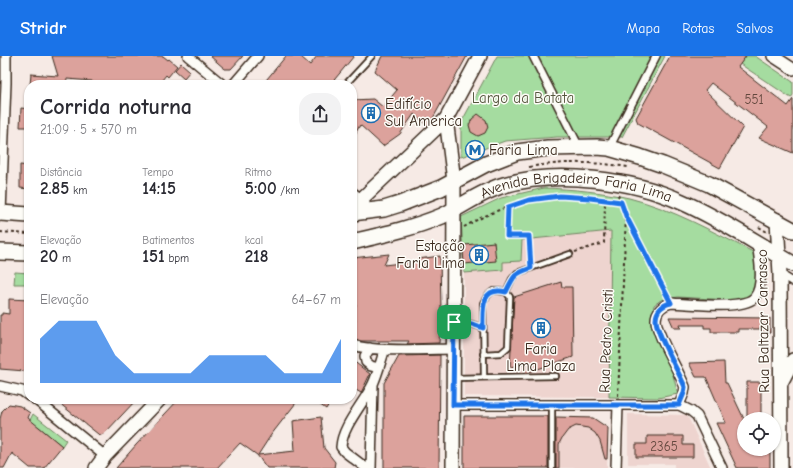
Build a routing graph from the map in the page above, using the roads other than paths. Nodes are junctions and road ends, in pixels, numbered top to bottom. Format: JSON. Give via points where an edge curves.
{"nodes":[{"id":1,"x":6,"y":56,"type":"edge"},
{"id":2,"x":188,"y":56,"type":"edge"},
{"id":3,"x":258,"y":56,"type":"edge"},
{"id":4,"x":372,"y":56,"type":"edge"},
{"id":5,"x":480,"y":56,"type":"edge"},
{"id":6,"x":533,"y":56,"type":"edge"},
{"id":7,"x":656,"y":56,"type":"edge"},
{"id":8,"x":773,"y":56,"type":"edge"},
{"id":9,"x":793,"y":70,"type":"edge"},
{"id":10,"x":217,"y":80,"type":"edge"},
{"id":11,"x":237,"y":80,"type":"edge"},
{"id":12,"x":350,"y":80,"type":"edge"},
{"id":13,"x":446,"y":119,"type":"junction"},
{"id":14,"x":579,"y":147,"type":"junction"},
{"id":15,"x":609,"y":148,"type":"junction"},
{"id":16,"x":454,"y":181,"type":"junction"},
{"id":17,"x":357,"y":198,"type":"edge"},
{"id":18,"x":357,"y":201,"type":"edge"},
{"id":19,"x":454,"y":210,"type":"junction"},
{"id":20,"x":374,"y":211,"type":"junction"},
{"id":21,"x":357,"y":213,"type":"edge"},
{"id":22,"x":0,"y":215,"type":"edge"},
{"id":23,"x":24,"y":215,"type":"edge"},
{"id":24,"x":777,"y":220,"type":"junction"},
{"id":25,"x":793,"y":230,"type":"edge"},
{"id":26,"x":357,"y":241,"type":"edge"},
{"id":27,"x":757,"y":243,"type":"junction"},
{"id":28,"x":0,"y":252,"type":"edge"},
{"id":29,"x":24,"y":253,"type":"edge"},
{"id":30,"x":570,"y":254,"type":"road end"},
{"id":31,"x":778,"y":255,"type":"junction"},
{"id":32,"x":793,"y":264,"type":"edge"},
{"id":33,"x":780,"y":274,"type":"junction"},
{"id":34,"x":793,"y":282,"type":"edge"},
{"id":35,"x":506,"y":292,"type":"junction"},
{"id":36,"x":454,"y":322,"type":"junction"},
{"id":37,"x":483,"y":328,"type":"junction"},
{"id":38,"x":357,"y":346,"type":"edge"},
{"id":39,"x":370,"y":348,"type":"junction"},
{"id":40,"x":385,"y":349,"type":"junction"},
{"id":41,"x":453,"y":349,"type":"junction"},
{"id":42,"x":483,"y":354,"type":"junction"},
{"id":43,"x":793,"y":360,"type":"edge"},
{"id":44,"x":379,"y":368,"type":"junction"},
{"id":45,"x":556,"y":376,"type":"dead end"},
{"id":46,"x":484,"y":377,"type":"junction"},
{"id":47,"x":453,"y":378,"type":"junction"},
{"id":48,"x":781,"y":382,"type":"junction"},
{"id":49,"x":373,"y":384,"type":"junction"},
{"id":50,"x":0,"y":386,"type":"edge"},
{"id":51,"x":24,"y":392,"type":"edge"},
{"id":52,"x":41,"y":404,"type":"edge"},
{"id":53,"x":156,"y":404,"type":"edge"},
{"id":54,"x":453,"y":405,"type":"junction"},
{"id":55,"x":552,"y":405,"type":"junction"},
{"id":56,"x":618,"y":405,"type":"junction"},
{"id":57,"x":679,"y":405,"type":"junction"},
{"id":58,"x":105,"y":462,"type":"edge"},
{"id":59,"x":96,"y":468,"type":"edge"},
{"id":60,"x":366,"y":468,"type":"edge"},
{"id":61,"x":371,"y":468,"type":"edge"},
{"id":62,"x":453,"y":468,"type":"edge"},
{"id":63,"x":552,"y":468,"type":"edge"},
{"id":64,"x":616,"y":468,"type":"edge"},
{"id":65,"x":722,"y":468,"type":"edge"},
{"id":66,"x":781,"y":468,"type":"edge"}],
"edges":[{"from":1,"to":22,"type":"street"},
{"from":2,"to":10,"type":"street"},
{"from":3,"to":11,"type":"street"},
{"from":4,"to":12,"type":"lane"},
{"from":5,"to":13,"type":"main road"},
{"from":6,"to":14,"type":"street"},
{"from":7,"to":15,"type":"street"},
{"from":8,"to":9,"type":"street"},
{"from":13,"to":16,"type":"main road"},
{"from":13,"to":17,"type":"main road"},
{"from":14,"to":15,"type":"highway","name":"Avenida Brigadeiro Faria Lima"},
{"from":14,"to":16,"type":"highway","name":"Avenida Brigadeiro Faria Lima","via":[[517,152],[486,164]]},
{"from":15,"to":24,"type":"highway","name":"Avenida Brigadeiro Faria Lima","via":[[694,178]]},
{"from":16,"to":19,"type":"main road"},
{"from":16,"to":20,"type":"highway","name":"Avenida Brigadeiro Faria Lima","via":[[400,204]]},
{"from":18,"to":20,"type":"street"},
{"from":19,"to":26,"type":"highway","name":"Avenida Brigadeiro Faria Lima","via":[[408,228]]},
{"from":19,"to":27,"type":"highway","name":"Avenida Brigadeiro Faria Lima","via":[[496,188],[522,180],[579,178],[613,182],[681,201]]},
{"from":19,"to":36,"type":"main road"},
{"from":20,"to":21,"type":"highway","name":"Avenida Brigadeiro Faria Lima"},
{"from":22,"to":23,"type":"highway"},
{"from":24,"to":25,"type":"highway","name":"Avenida Brigadeiro Faria Lima"},
{"from":24,"to":31,"type":"main road","name":"Rua Baltazar Carrasco"},
{"from":27,"to":31,"type":"highway","name":"Avenida Brigadeiro Faria Lima"},
{"from":27,"to":57,"type":"street","via":[[760,285],[754,297],[733,305],[665,304],[656,318],[659,332],[685,387]]},
{"from":28,"to":29,"type":"highway"},
{"from":30,"to":35,"type":"lane","via":[[517,273]]},
{"from":31,"to":32,"type":"highway","name":"Avenida Brigadeiro Faria Lima"},
{"from":31,"to":33,"type":"main road","name":"Rua Baltazar Carrasco"},
{"from":33,"to":34,"type":"street"},
{"from":33,"to":48,"type":"main road","name":"Rua Baltazar Carrasco"},
{"from":35,"to":37,"type":"lane","via":[[499,290],[488,295],[483,303]]},
{"from":35,"to":42,"type":"lane","via":[[510,296],[508,348],[501,353]]},
{"from":36,"to":37,"type":"lane"},
{"from":36,"to":41,"type":"main road"},
{"from":37,"to":42,"type":"lane"},
{"from":38,"to":39,"type":"street"},
{"from":39,"to":40,"type":"street"},
{"from":39,"to":44,"type":"street","via":[[365,356],[366,362]]},
{"from":40,"to":41,"type":"street"},
{"from":40,"to":44,"type":"street"},
{"from":41,"to":47,"type":"main road"},
{"from":42,"to":46,"type":"lane"},
{"from":43,"to":48,"type":"main road"},
{"from":44,"to":49,"type":"street"},
{"from":45,"to":46,"type":"lane"},
{"from":46,"to":47,"type":"lane"},
{"from":47,"to":54,"type":"main road"},
{"from":48,"to":66,"type":"main road","name":"Rua Baltazar Carrasco"},
{"from":49,"to":60,"type":"street","via":[[346,431],[341,447]]},
{"from":49,"to":61,"type":"street"},
{"from":50,"to":51,"type":"street"},
{"from":52,"to":58,"type":"street"},
{"from":53,"to":58,"type":"main road"},
{"from":54,"to":55,"type":"street"},
{"from":54,"to":62,"type":"main road"},
{"from":55,"to":56,"type":"street"},
{"from":55,"to":63,"type":"lane"},
{"from":56,"to":57,"type":"street"},
{"from":56,"to":64,"type":"street","name":"Rua Pedro Cristi"},
{"from":57,"to":65,"type":"street","via":[[697,416]]},
{"from":58,"to":59,"type":"main road"}]}
